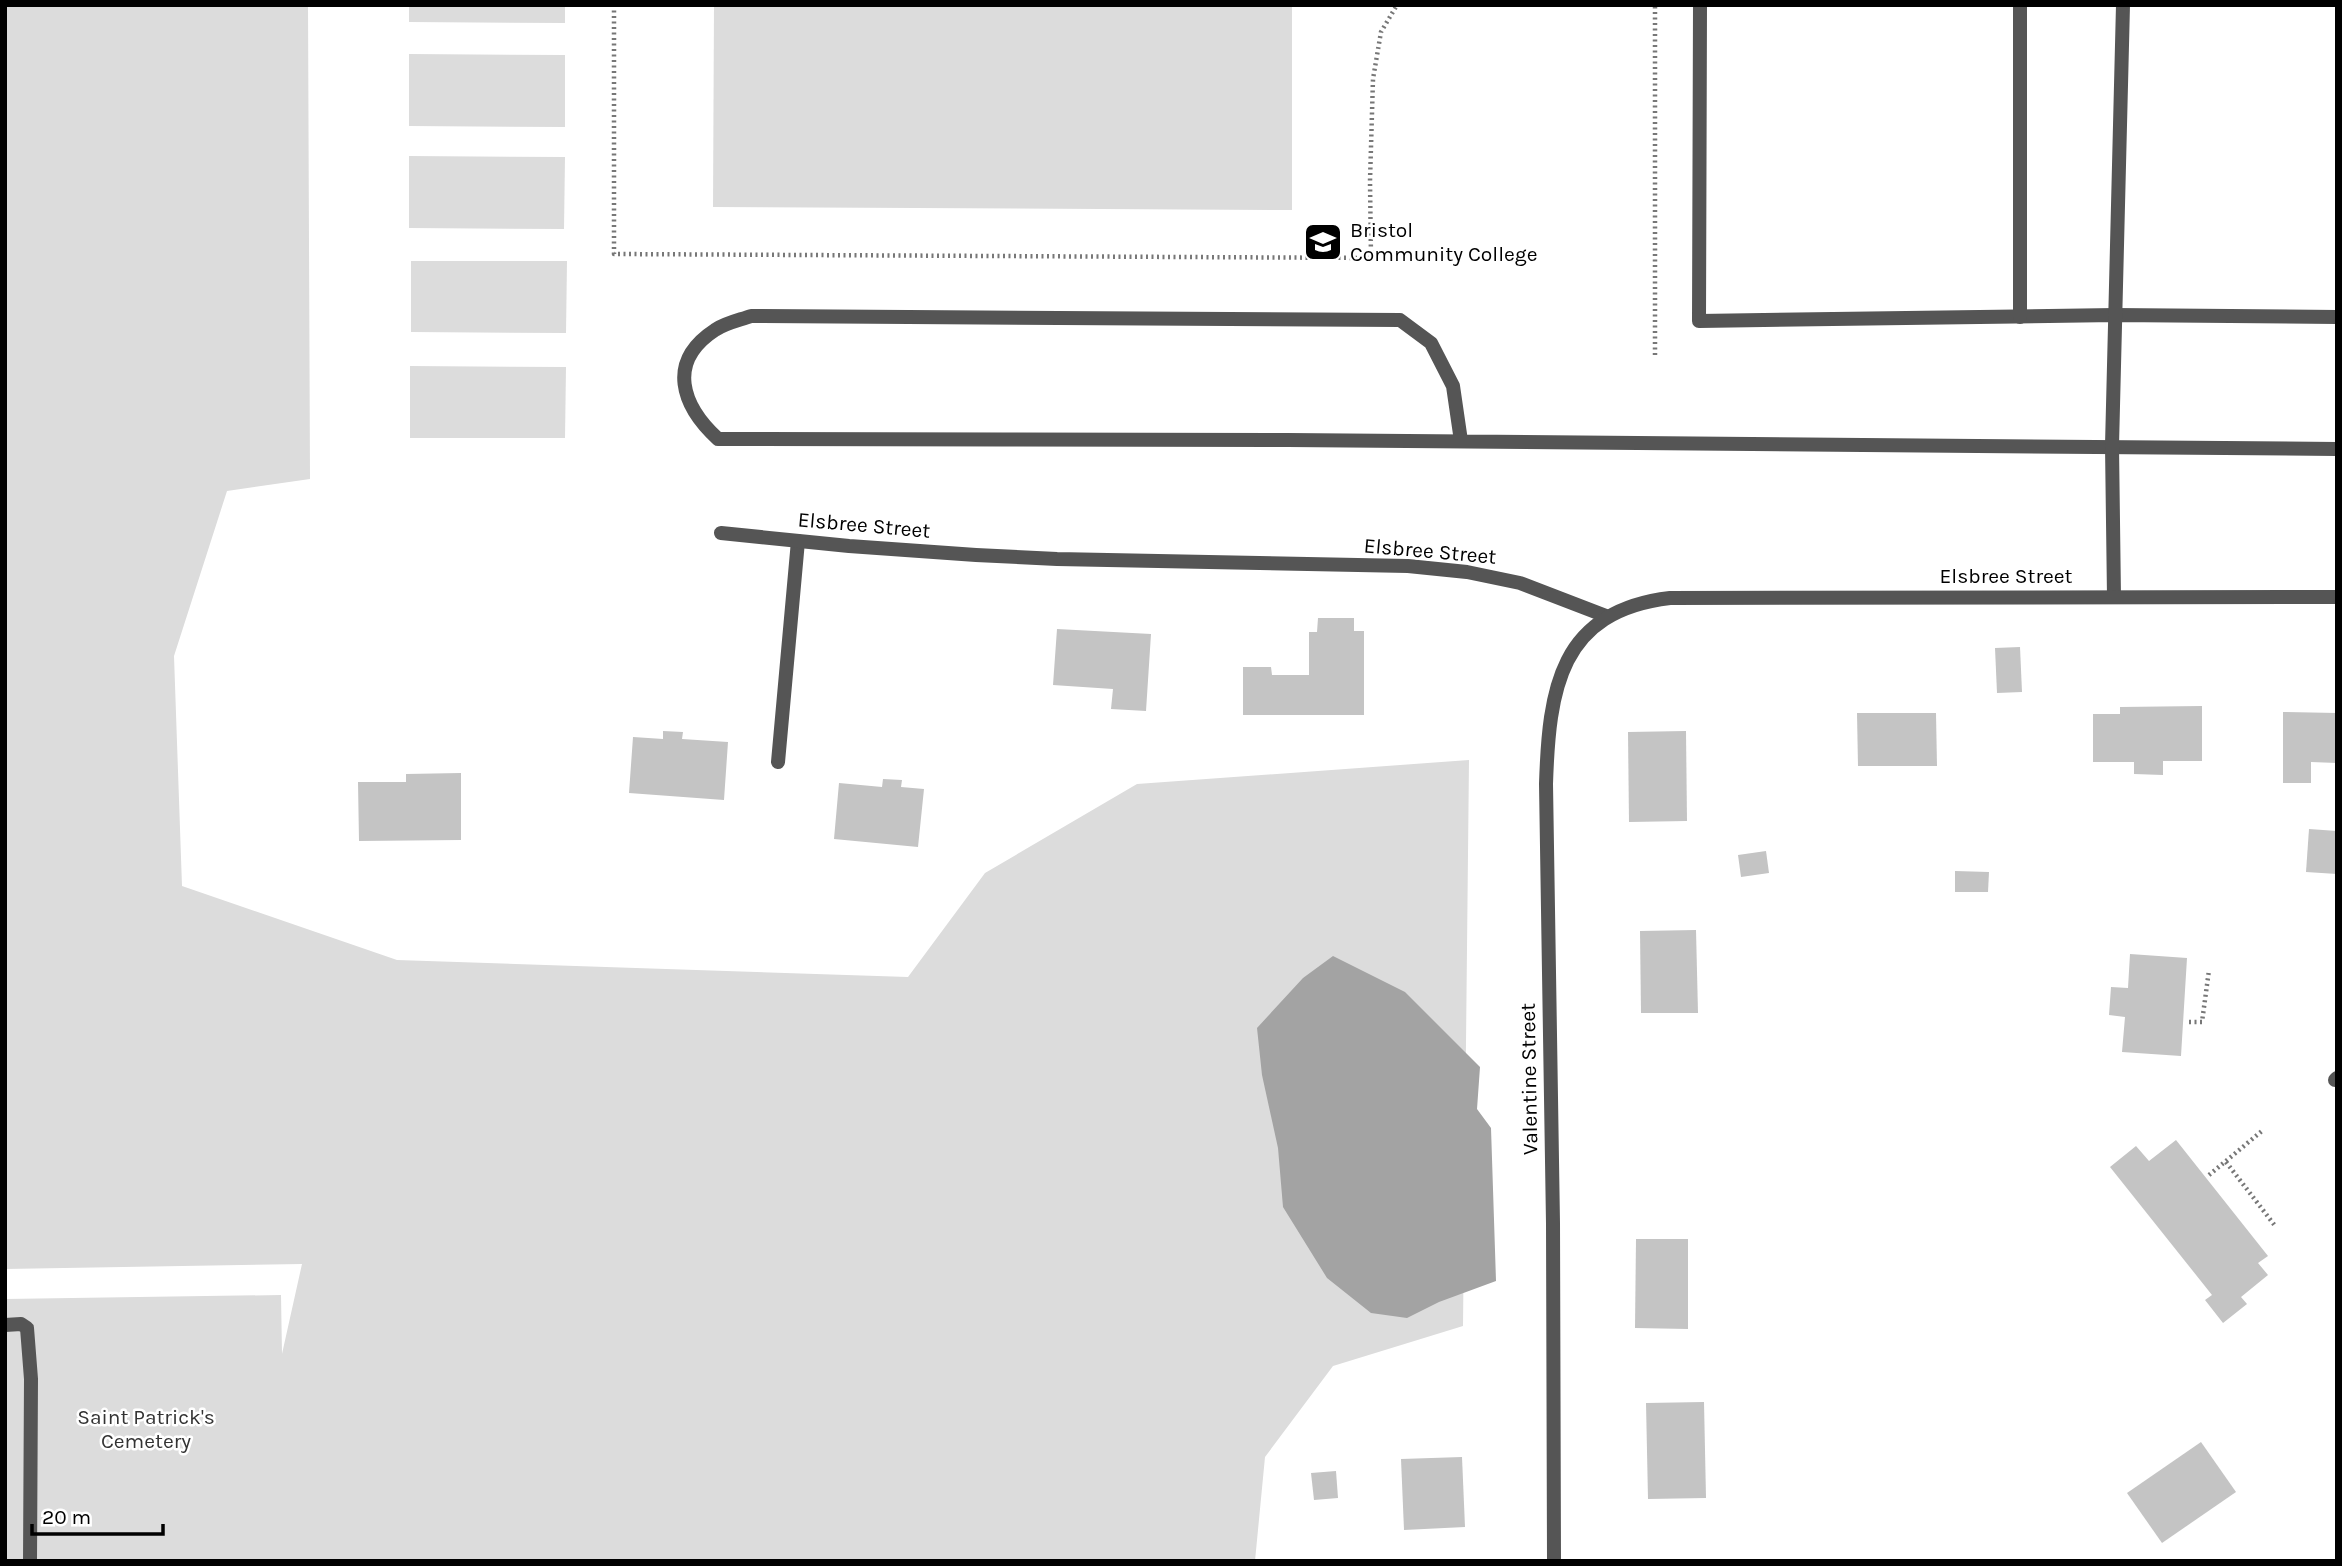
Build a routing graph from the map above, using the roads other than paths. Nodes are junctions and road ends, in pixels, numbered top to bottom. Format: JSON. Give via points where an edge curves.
{"nodes":[{"id":1,"x":1700,"y":5,"type":"edge"},
{"id":2,"x":2020,"y":5,"type":"edge"},
{"id":3,"x":2123,"y":5,"type":"edge"},
{"id":4,"x":2115,"y":315,"type":"junction"},
{"id":5,"x":2020,"y":317,"type":"junction"},
{"id":6,"x":2337,"y":317,"type":"edge"},
{"id":7,"x":1461,"y":441,"type":"junction"},
{"id":8,"x":2112,"y":446,"type":"junction"},
{"id":9,"x":2337,"y":449,"type":"edge"},
{"id":10,"x":722,"y":533,"type":"dead end"},
{"id":11,"x":798,"y":541,"type":"junction"},
{"id":12,"x":2114,"y":597,"type":"junction"},
{"id":13,"x":2337,"y":597,"type":"edge"},
{"id":14,"x":1606,"y":616,"type":"junction"},
{"id":15,"x":778,"y":762,"type":"dead end"},
{"id":16,"x":5,"y":1325,"type":"edge"},
{"id":17,"x":30,"y":1561,"type":"edge"},
{"id":18,"x":1554,"y":1561,"type":"edge"}],
"edges":[{"from":1,"to":5,"type":"street","via":[[1699,321]]},
{"from":2,"to":5,"type":"street"},
{"from":3,"to":4,"type":"street"},
{"from":4,"to":5,"type":"street"},
{"from":4,"to":6,"type":"street"},
{"from":4,"to":8,"type":"street"},
{"from":7,"to":7,"type":"street","via":[[718,439],[700,422],[682,382],[691,351],[716,329],[751,316],[1400,320],[1431,343],[1453,386]]},
{"from":7,"to":8,"type":"street"},
{"from":8,"to":9,"type":"street"},
{"from":8,"to":12,"type":"street"},
{"from":10,"to":11,"type":"street","name":"Elsbree Street"},
{"from":11,"to":14,"type":"street","name":"Elsbree Street","via":[[1057,559],[1408,566],[1520,583]]},
{"from":11,"to":15,"type":"street"},
{"from":12,"to":13,"type":"street","name":"Elsbree Street"},
{"from":12,"to":14,"type":"street","name":"Elsbree Street","via":[[1679,598],[1634,604]]},
{"from":14,"to":18,"type":"street","name":"Valentine Street","via":[[1576,646],[1564,668],[1551,712],[1547,759]]},
{"from":16,"to":17,"type":"street","via":[[27,1328]]}]}
